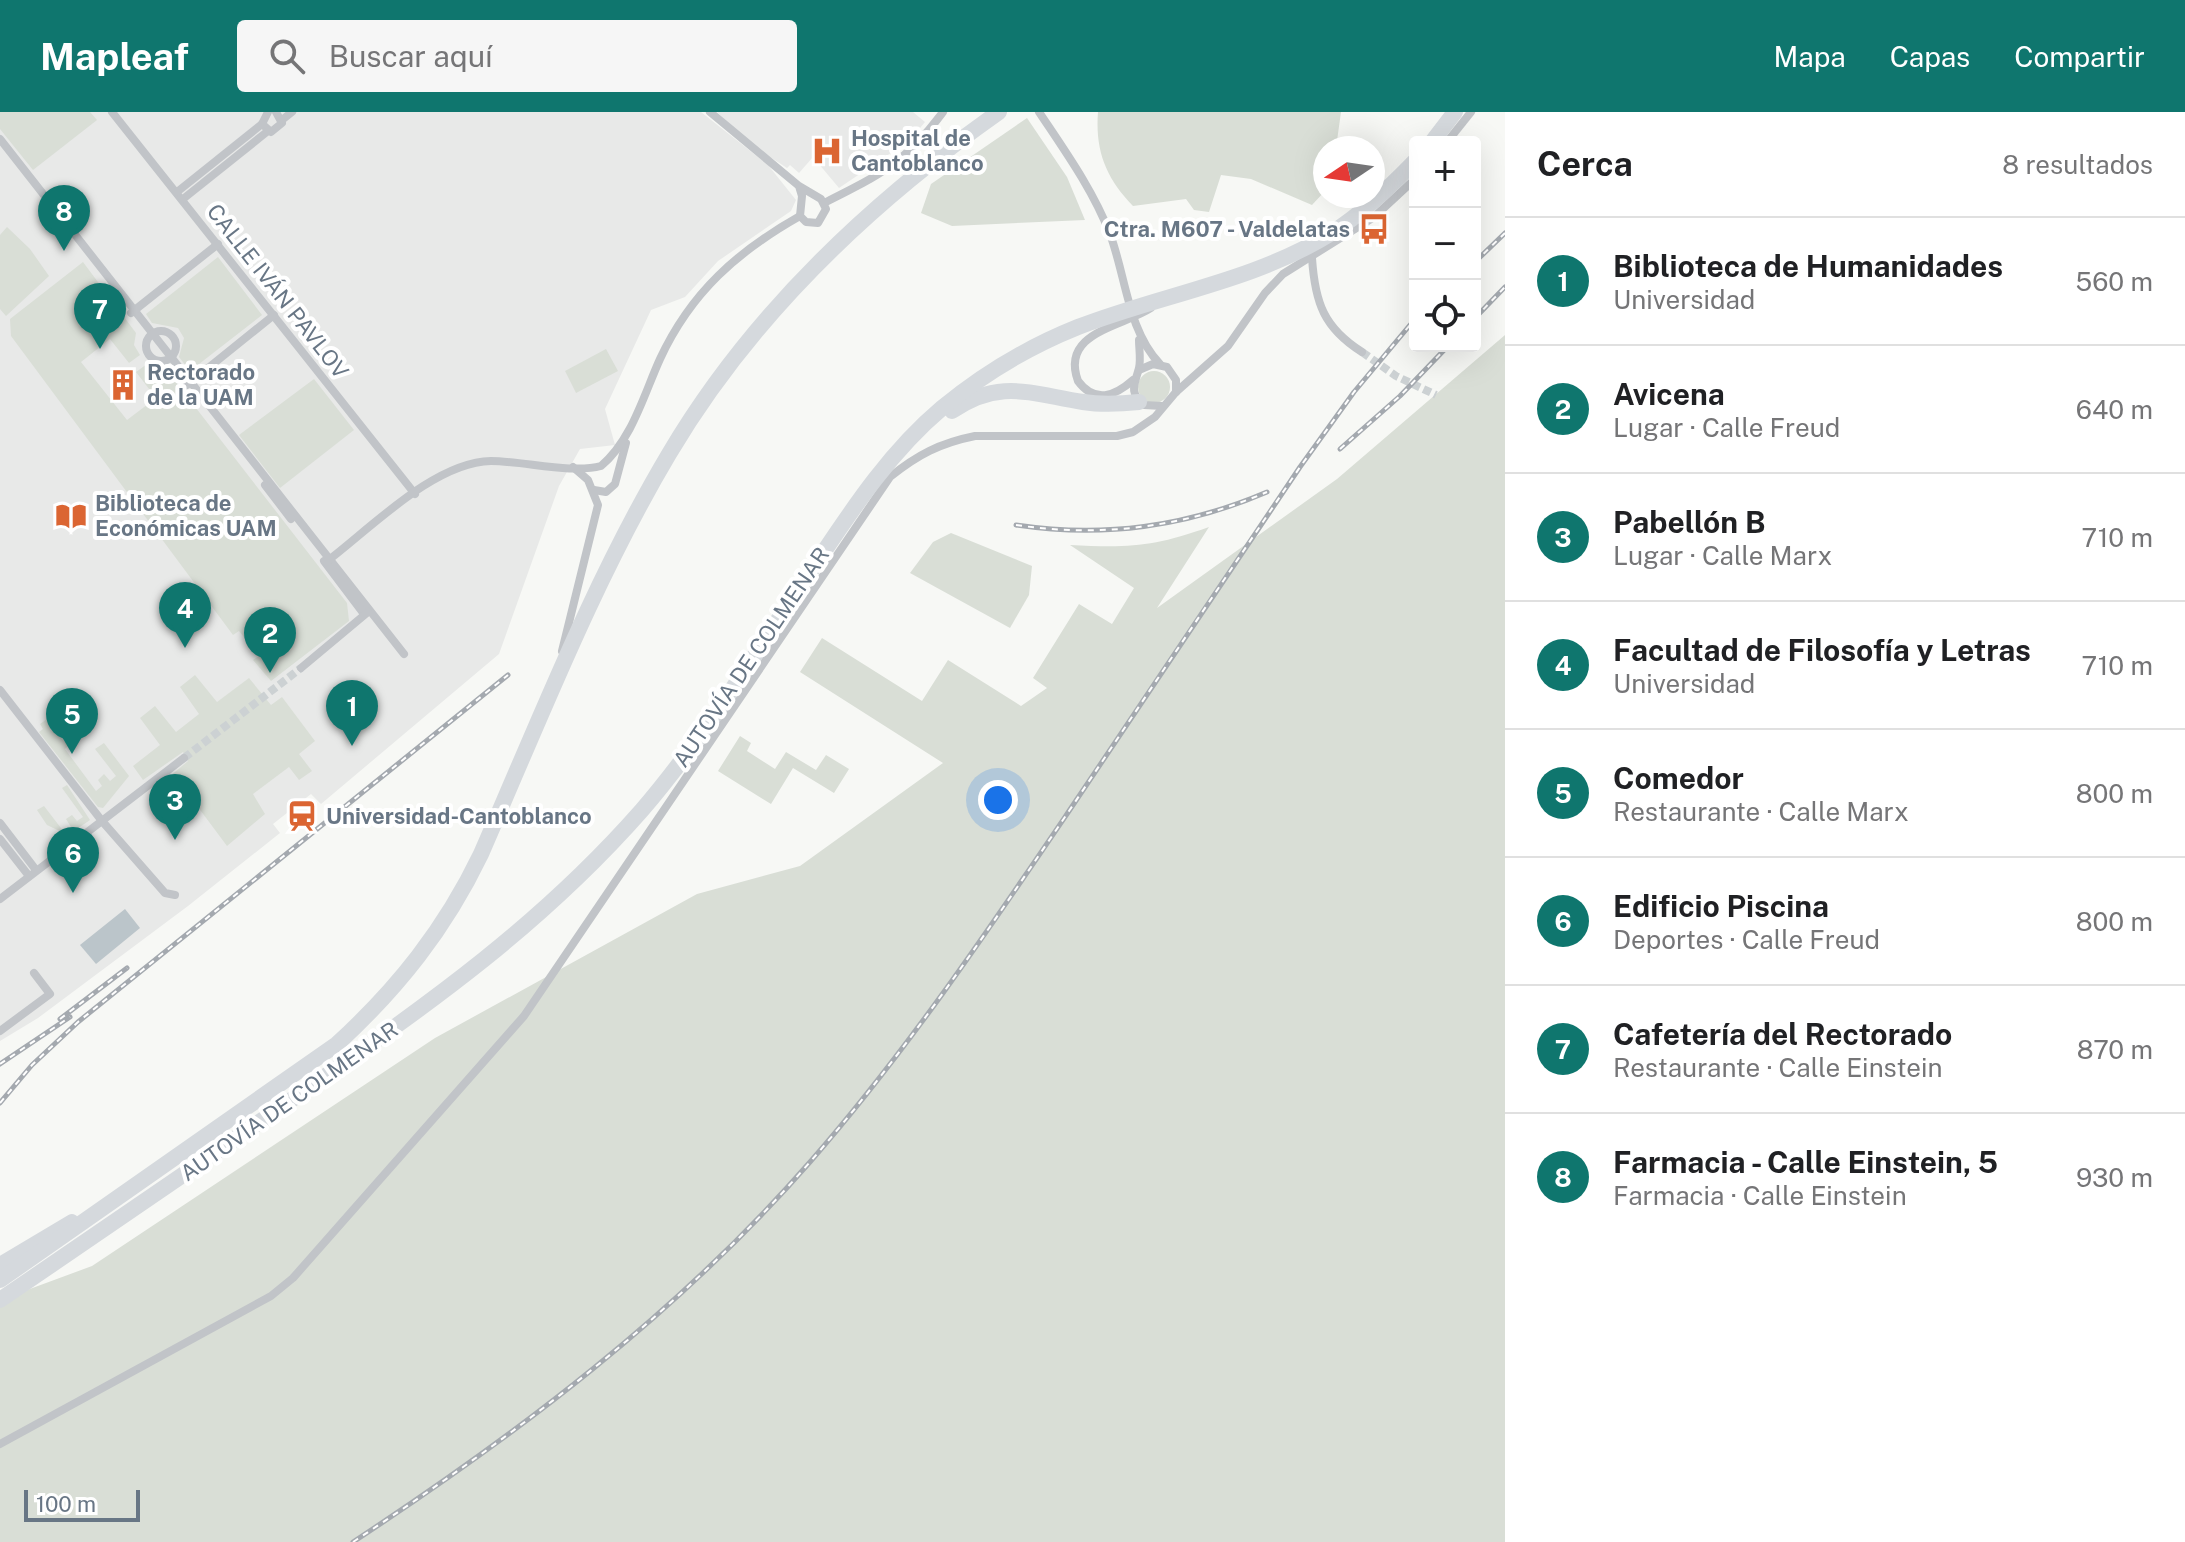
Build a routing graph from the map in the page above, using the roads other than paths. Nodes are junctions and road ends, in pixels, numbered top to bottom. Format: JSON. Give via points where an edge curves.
{"nodes":[{"id":1,"x":112,"y":112,"type":"edge"},
{"id":2,"x":266,"y":112,"type":"edge"},
{"id":3,"x":292,"y":112,"type":"edge"},
{"id":4,"x":710,"y":112,"type":"edge"},
{"id":5,"x":943,"y":112,"type":"edge"},
{"id":6,"x":999,"y":112,"type":"edge"},
{"id":7,"x":1455,"y":112,"type":"edge"},
{"id":8,"x":1471,"y":112,"type":"edge"},
{"id":9,"x":1039,"y":113,"type":"edge"},
{"id":10,"x":279,"y":116,"type":"edge"},
{"id":11,"x":265,"y":127,"type":"junction"},
{"id":12,"x":1437,"y":136,"type":"edge"},
{"id":13,"x":1452,"y":136,"type":"edge"},
{"id":14,"x":0,"y":139,"type":"edge"},
{"id":15,"x":0,"y":147,"type":"edge"},
{"id":16,"x":1409,"y":167,"type":"edge"},
{"id":17,"x":1409,"y":185,"type":"edge"},
{"id":18,"x":799,"y":186,"type":"junction"},
{"id":19,"x":180,"y":195,"type":"junction"},
{"id":20,"x":815,"y":196,"type":"junction"},
{"id":21,"x":802,"y":201,"type":"junction"},
{"id":22,"x":824,"y":203,"type":"junction"},
{"id":23,"x":800,"y":216,"type":"junction"},
{"id":24,"x":218,"y":244,"type":"junction"},
{"id":25,"x":1312,"y":258,"type":"junction"},
{"id":26,"x":1166,"y":299,"type":"junction"},
{"id":27,"x":133,"y":312,"type":"junction"},
{"id":28,"x":274,"y":315,"type":"junction"},
{"id":29,"x":151,"y":335,"type":"junction"},
{"id":30,"x":1139,"y":335,"type":"junction"},
{"id":31,"x":1362,"y":352,"type":"tunnel mouth"},
{"id":32,"x":169,"y":359,"type":"junction"},
{"id":33,"x":1160,"y":364,"type":"junction"},
{"id":34,"x":1139,"y":370,"type":"junction"},
{"id":35,"x":1133,"y":380,"type":"junction"},
{"id":36,"x":189,"y":383,"type":"junction"},
{"id":37,"x":1176,"y":392,"type":"junction"},
{"id":38,"x":1139,"y":402,"type":"junction"},
{"id":39,"x":1163,"y":406,"type":"junction"},
{"id":40,"x":633,"y":421,"type":"junction"},
{"id":41,"x":889,"y":462,"type":"junction"},
{"id":42,"x":572,"y":466,"type":"junction"},
{"id":43,"x":598,"y":467,"type":"junction"},
{"id":44,"x":615,"y":475,"type":"junction"},
{"id":45,"x":588,"y":480,"type":"junction"},
{"id":46,"x":594,"y":490,"type":"junction"},
{"id":47,"x":415,"y":494,"type":"junction"},
{"id":48,"x":327,"y":561,"type":"junction"},
{"id":49,"x":366,"y":613,"type":"junction"},
{"id":50,"x":404,"y":654,"type":"dead end"},
{"id":51,"x":301,"y":668,"type":"tunnel mouth"},
{"id":52,"x":0,"y":690,"type":"edge"},
{"id":53,"x":552,"y":690,"type":"junction"},
{"id":54,"x":184,"y":758,"type":"tunnel mouth"},
{"id":55,"x":102,"y":821,"type":"junction"},
{"id":56,"x":0,"y":823,"type":"edge"},
{"id":57,"x":0,"y":839,"type":"edge"},
{"id":58,"x":33,"y":873,"type":"junction"},
{"id":59,"x":175,"y":895,"type":"dead end"},
{"id":60,"x":0,"y":899,"type":"edge"},
{"id":61,"x":34,"y":973,"type":"dead end"},
{"id":62,"x":0,"y":1031,"type":"edge"},
{"id":63,"x":154,"y":1175,"type":"junction"},
{"id":64,"x":143,"y":1203,"type":"junction"},
{"id":65,"x":93,"y":1208,"type":"joint"},
{"id":66,"x":0,"y":1264,"type":"edge"},
{"id":67,"x":0,"y":1280,"type":"edge"},
{"id":68,"x":0,"y":1300,"type":"edge"},
{"id":69,"x":0,"y":1311,"type":"edge"},
{"id":70,"x":0,"y":1444,"type":"edge"}],
"edges":[{"from":1,"to":19,"type":"street","name":"CALLE IVÁN PAVLOV"},
{"from":2,"to":11,"type":"street"},
{"from":3,"to":10,"type":"street"},
{"from":4,"to":18,"type":"street"},
{"from":5,"to":22,"type":"street","via":[[917,147],[899,161]]},
{"from":6,"to":53,"type":"highway","name":"AUTOVÍA DE COLMENAR","via":[[895,192],[833,248],[720,379],[621,538]]},
{"from":7,"to":12,"type":"highway"},
{"from":8,"to":13,"type":"street"},
{"from":9,"to":30,"type":"street","via":[[1095,202]]},
{"from":10,"to":11,"type":"street","via":[[277,130]]},
{"from":11,"to":19,"type":"street"},
{"from":14,"to":27,"type":"street"},
{"from":15,"to":27,"type":"street"},
{"from":16,"to":26,"type":"highway","name":"AUTOVÍA DE COLMENAR","via":[[1327,236],[1247,272]]},
{"from":17,"to":25,"type":"street","via":[[1374,217]]},
{"from":18,"to":20,"type":"street"},
{"from":18,"to":21,"type":"street"},
{"from":19,"to":24,"type":"street","name":"CALLE IVÁN PAVLOV"},
{"from":20,"to":21,"type":"street"},
{"from":20,"to":22,"type":"street"},
{"from":21,"to":23,"type":"street"},
{"from":22,"to":23,"type":"street","via":[[826,214],[818,223]]},
{"from":23,"to":40,"type":"street","via":[[736,256],[695,299],[662,355]]},
{"from":24,"to":27,"type":"street"},
{"from":24,"to":28,"type":"street","name":"CALLE IVÁN PAVLOV"},
{"from":25,"to":31,"type":"street","via":[[1318,298],[1336,336]]},
{"from":25,"to":37,"type":"street","via":[[1283,274],[1228,346]]},
{"from":26,"to":35,"type":"street","via":[[1098,331],[1076,356],[1078,381],[1093,394],[1114,395]]},
{"from":26,"to":41,"type":"highway","name":"AUTOVÍA DE COLMENAR","via":[[1081,326],[1019,355],[960,393]]},
{"from":27,"to":29,"type":"street"},
{"from":28,"to":36,"type":"street"},
{"from":28,"to":47,"type":"street","name":"CALLE IVÁN PAVLOV"},
{"from":29,"to":32,"type":"street"},
{"from":29,"to":32,"type":"street","via":[[146,349],[150,357]]},
{"from":29,"to":32,"type":"street","via":[[161,331],[173,337],[176,350]]},
{"from":30,"to":33,"type":"street"},
{"from":30,"to":34,"type":"street"},
{"from":32,"to":36,"type":"street"},
{"from":33,"to":34,"type":"street"},
{"from":33,"to":37,"type":"street","via":[[1173,373]]},
{"from":34,"to":35,"type":"street"},
{"from":35,"to":38,"type":"street"},
{"from":36,"to":48,"type":"street"},
{"from":37,"to":39,"type":"street"},
{"from":38,"to":39,"type":"street"},
{"from":38,"to":41,"type":"highway","via":[[1109,405],[1023,390],[999,391],[953,410]]},
{"from":39,"to":70,"type":"street","via":[[1146,425],[1125,435],[954,440],[913,459],[890,477],[524,1016],[293,1278],[271,1296]]},
{"from":40,"to":43,"type":"street","via":[[616,454]]},
{"from":40,"to":44,"type":"street"},
{"from":41,"to":64,"type":"highway","name":"AUTOVÍA DE COLMENAR","via":[[706,730],[590,867],[469,974]]},
{"from":42,"to":43,"type":"street"},
{"from":42,"to":45,"type":"street"},
{"from":42,"to":47,"type":"street","via":[[487,461],[446,473]]},
{"from":43,"to":44,"type":"street","via":[[610,468]]},
{"from":43,"to":45,"type":"street"},
{"from":44,"to":46,"type":"street","via":[[610,490]]},
{"from":45,"to":46,"type":"street"},
{"from":46,"to":53,"type":"street","via":[[598,505]]},
{"from":47,"to":48,"type":"street"},
{"from":48,"to":49,"type":"street"},
{"from":49,"to":50,"type":"street"},
{"from":49,"to":51,"type":"street"},
{"from":52,"to":55,"type":"street"},
{"from":53,"to":63,"type":"highway","name":"AUTOVÍA DE COLMENAR","via":[[471,875],[423,955],[337,1044]]},
{"from":54,"to":55,"type":"street"},
{"from":55,"to":58,"type":"street"},
{"from":55,"to":59,"type":"street","via":[[165,893]]},
{"from":56,"to":58,"type":"street"},
{"from":57,"to":58,"type":"street"},
{"from":58,"to":60,"type":"street"},
{"from":61,"to":62,"type":"street","via":[[50,994]]},
{"from":63,"to":65,"type":"highway"},
{"from":63,"to":67,"type":"highway","name":"AUTOVÍA DE COLMENAR"},
{"from":64,"to":68,"type":"highway","name":"AUTOVÍA DE COLMENAR"},
{"from":64,"to":69,"type":"highway","via":[[97,1244]]},
{"from":65,"to":66,"type":"highway"}]}
